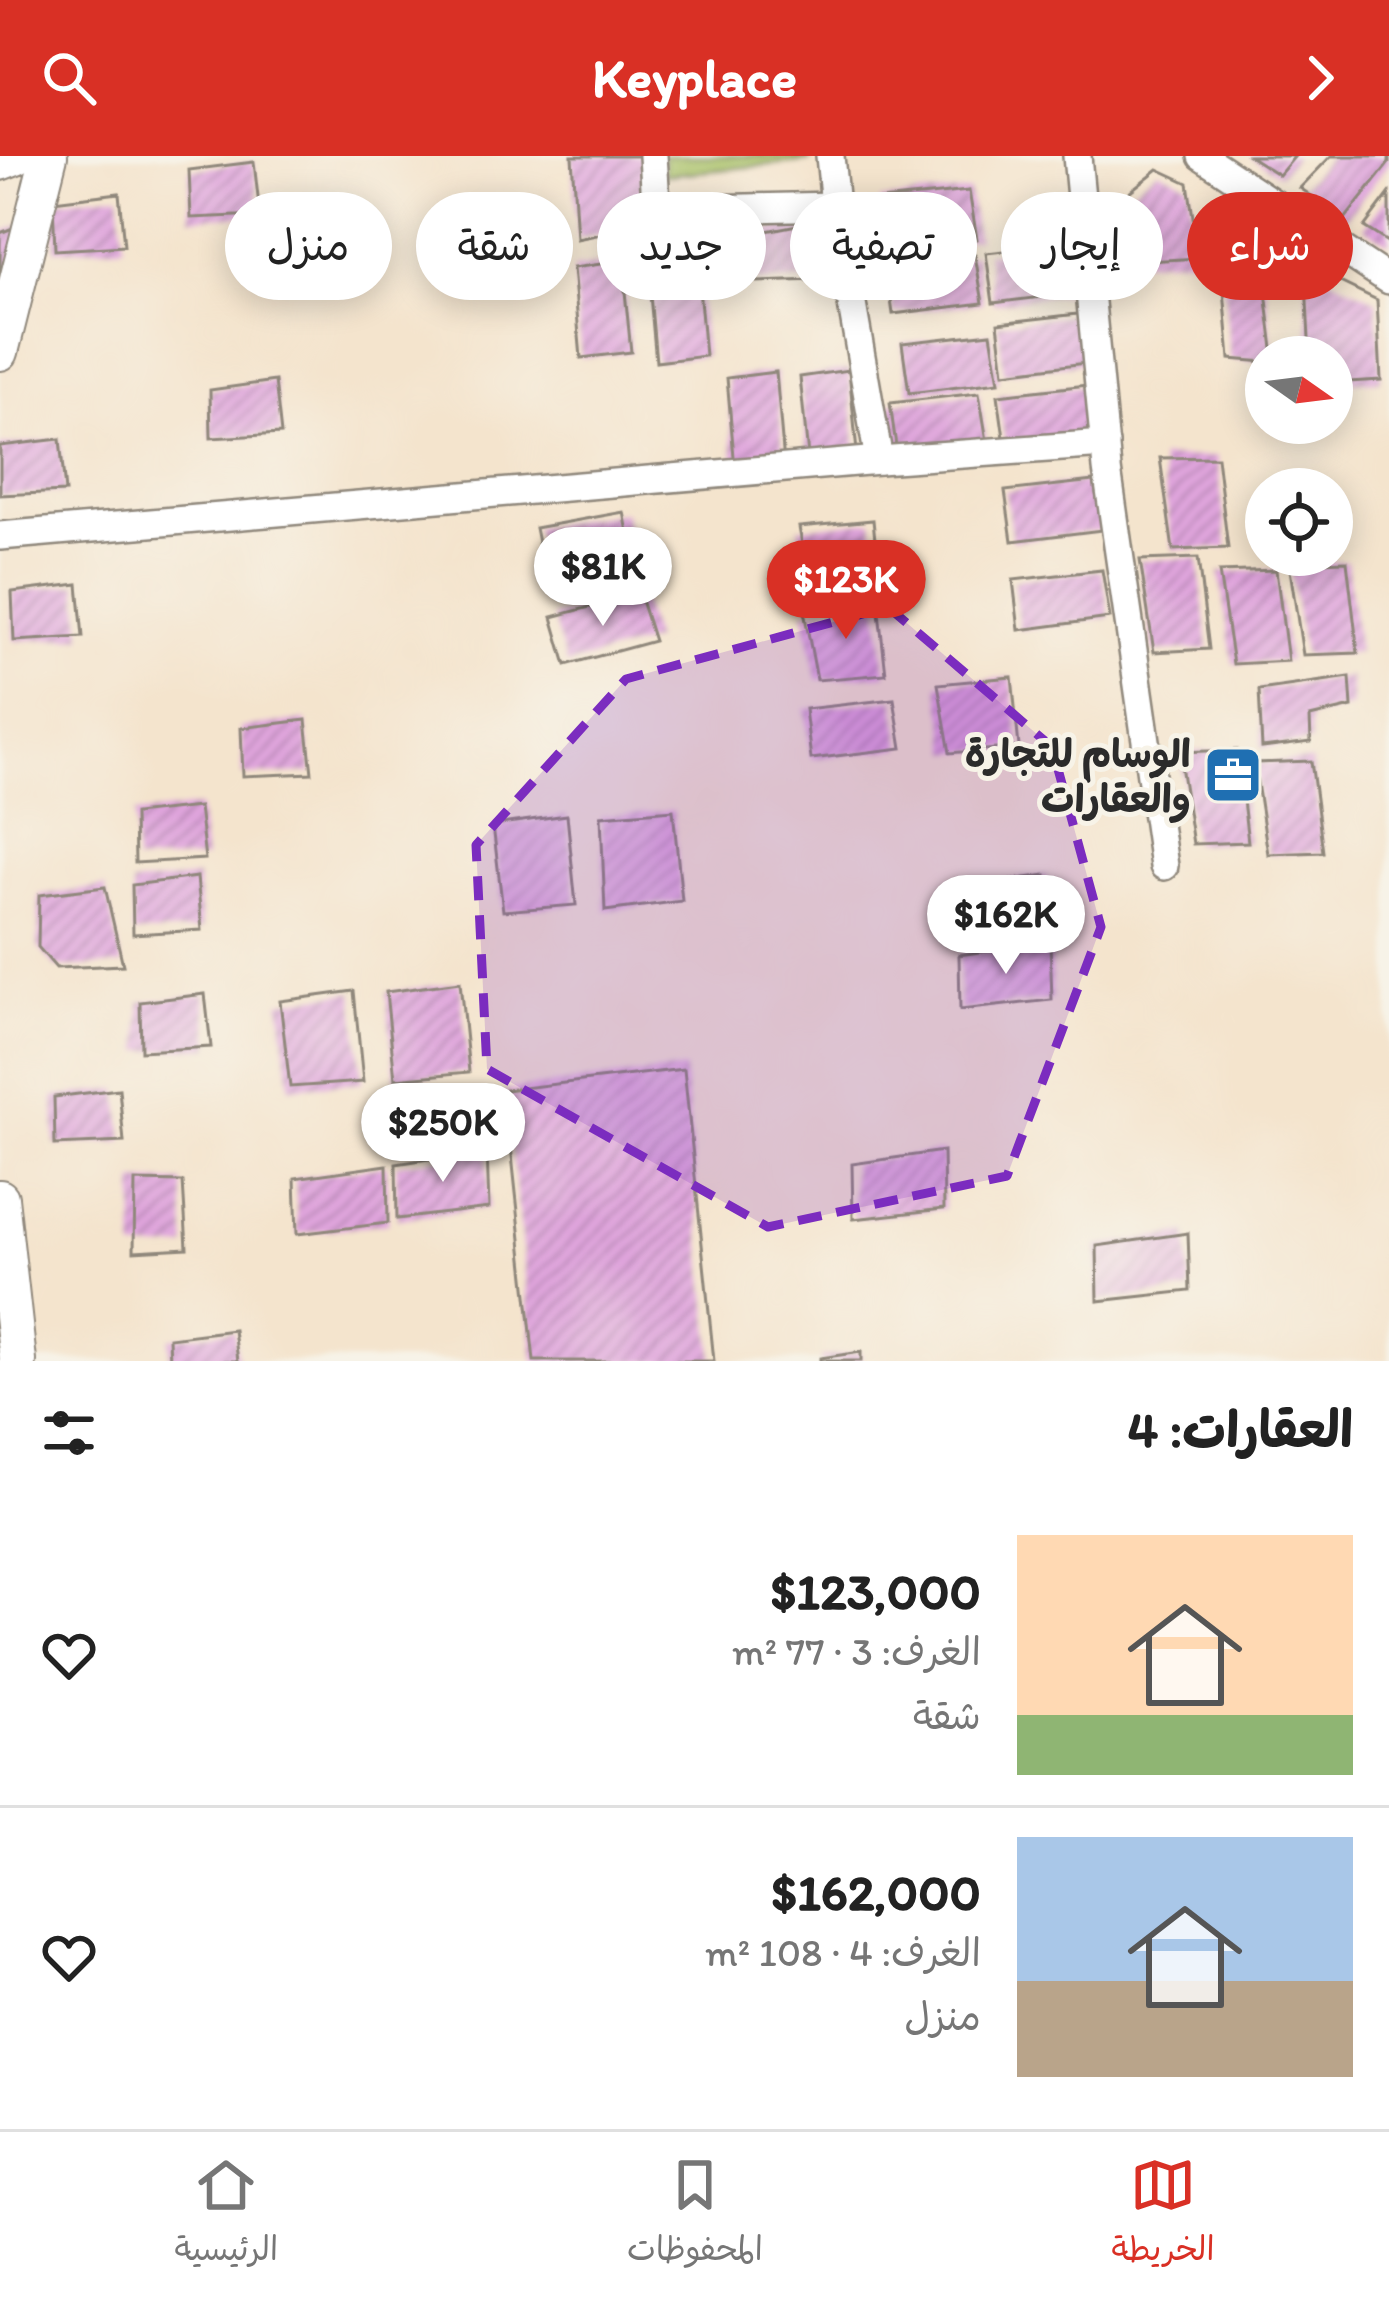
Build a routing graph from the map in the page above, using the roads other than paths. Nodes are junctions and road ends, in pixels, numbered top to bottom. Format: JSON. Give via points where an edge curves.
{"nodes":[{"id":1,"x":16,"y":156,"type":"edge"},
{"id":2,"x":49,"y":156,"type":"edge"},
{"id":3,"x":652,"y":156,"type":"edge"},
{"id":4,"x":830,"y":156,"type":"edge"},
{"id":5,"x":1077,"y":156,"type":"edge"},
{"id":6,"x":1202,"y":156,"type":"edge"},
{"id":7,"x":0,"y":162,"type":"edge"},
{"id":8,"x":834,"y":192,"type":"edge"},
{"id":9,"x":790,"y":207,"type":"edge"},
{"id":10,"x":1389,"y":280,"type":"edge"},
{"id":11,"x":851,"y":300,"type":"edge"},
{"id":12,"x":0,"y":352,"type":"edge"},
{"id":13,"x":1105,"y":444,"type":"junction"},
{"id":14,"x":878,"y":460,"type":"junction"},
{"id":15,"x":0,"y":536,"type":"edge"},
{"id":16,"x":1164,"y":866,"type":"dead end"},
{"id":17,"x":0,"y":1198,"type":"edge"},
{"id":18,"x":18,"y":1361,"type":"edge"}],
"edges":[{"from":1,"to":7,"type":"street"},
{"from":2,"to":12,"type":"street"},
{"from":3,"to":9,"type":"street","via":[[656,202],[666,210]]},
{"from":4,"to":8,"type":"street"},
{"from":5,"to":13,"type":"street"},
{"from":6,"to":10,"type":"street"},
{"from":11,"to":14,"type":"street"},
{"from":13,"to":14,"type":"street"},
{"from":13,"to":16,"type":"street"},
{"from":14,"to":15,"type":"street"},
{"from":17,"to":18,"type":"street"}]}
